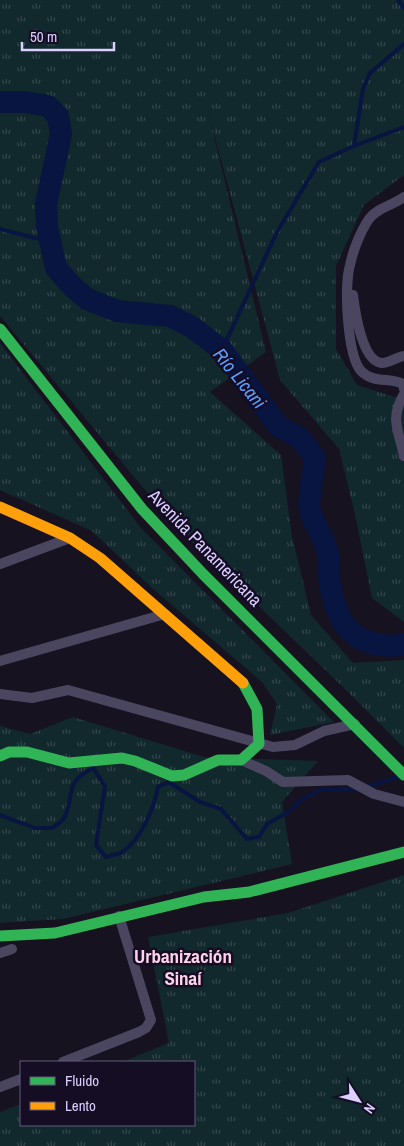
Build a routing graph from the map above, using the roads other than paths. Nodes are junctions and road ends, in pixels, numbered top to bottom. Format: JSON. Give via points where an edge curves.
{"nodes":[{"id":1,"x":404,"y":197,"type":"edge"},
{"id":2,"x":349,"y":267,"type":"junction"},
{"id":3,"x":0,"y":329,"type":"edge"},
{"id":4,"x":404,"y":356,"type":"edge"},
{"id":5,"x":404,"y":389,"type":"edge"},
{"id":6,"x":404,"y":394,"type":"edge"},
{"id":7,"x":404,"y":456,"type":"edge"},
{"id":8,"x":0,"y":507,"type":"edge"},
{"id":9,"x":70,"y":538,"type":"junction"},
{"id":10,"x":0,"y":564,"type":"edge"},
{"id":11,"x":165,"y":614,"type":"junction"},
{"id":12,"x":0,"y":661,"type":"edge"},
{"id":13,"x":0,"y":694,"type":"edge"},
{"id":14,"x":355,"y":724,"type":"junction"},
{"id":15,"x":260,"y":744,"type":"junction"},
{"id":16,"x":0,"y":756,"type":"edge"},
{"id":17,"x":241,"y":760,"type":"junction"},
{"id":18,"x":404,"y":775,"type":"edge"},
{"id":19,"x":404,"y":802,"type":"edge"},
{"id":20,"x":404,"y":852,"type":"edge"},
{"id":21,"x":119,"y":916,"type":"junction"},
{"id":22,"x":0,"y":936,"type":"edge"},
{"id":23,"x":12,"y":949,"type":"dead end"},
{"id":24,"x":0,"y":953,"type":"edge"},
{"id":25,"x":66,"y":1061,"type":"edge"},
{"id":26,"x":20,"y":1079,"type":"edge"},
{"id":27,"x":0,"y":1087,"type":"edge"}],
"edges":[{"from":1,"to":2,"type":"street","via":[[376,211],[368,220]]},
{"from":2,"to":4,"type":"street","via":[[366,350],[373,360],[380,363]]},
{"from":2,"to":5,"type":"street","via":[[347,303],[352,347],[360,369],[377,380],[403,384]]},
{"from":3,"to":14,"type":"street","name":"Avenida Panamericana","via":[[142,508],[203,574]]},
{"from":6,"to":7,"type":"street","via":[[398,404],[395,426]]},
{"from":8,"to":9,"type":"street"},
{"from":9,"to":10,"type":"street"},
{"from":9,"to":11,"type":"street","via":[[100,558]]},
{"from":11,"to":12,"type":"street"},
{"from":11,"to":15,"type":"street","via":[[214,654],[256,701]]},
{"from":13,"to":15,"type":"street","via":[[32,698],[68,690]]},
{"from":14,"to":15,"type":"street","via":[[324,731],[295,745],[273,747]]},
{"from":14,"to":18,"type":"street","name":"Avenida Panamericana"},
{"from":15,"to":17,"type":"street"},
{"from":16,"to":17,"type":"street","via":[[10,751],[34,752],[68,763],[117,757],[131,759],[171,776],[187,775],[219,760]]},
{"from":17,"to":19,"type":"street","via":[[283,782],[348,780],[374,794]]},
{"from":20,"to":21,"type":"street","via":[[257,890],[204,896]]},
{"from":21,"to":22,"type":"street","via":[[55,933]]},
{"from":21,"to":25,"type":"street","via":[[151,1020],[139,1032]]},
{"from":23,"to":24,"type":"street"},
{"from":26,"to":27,"type":"street"}]}
